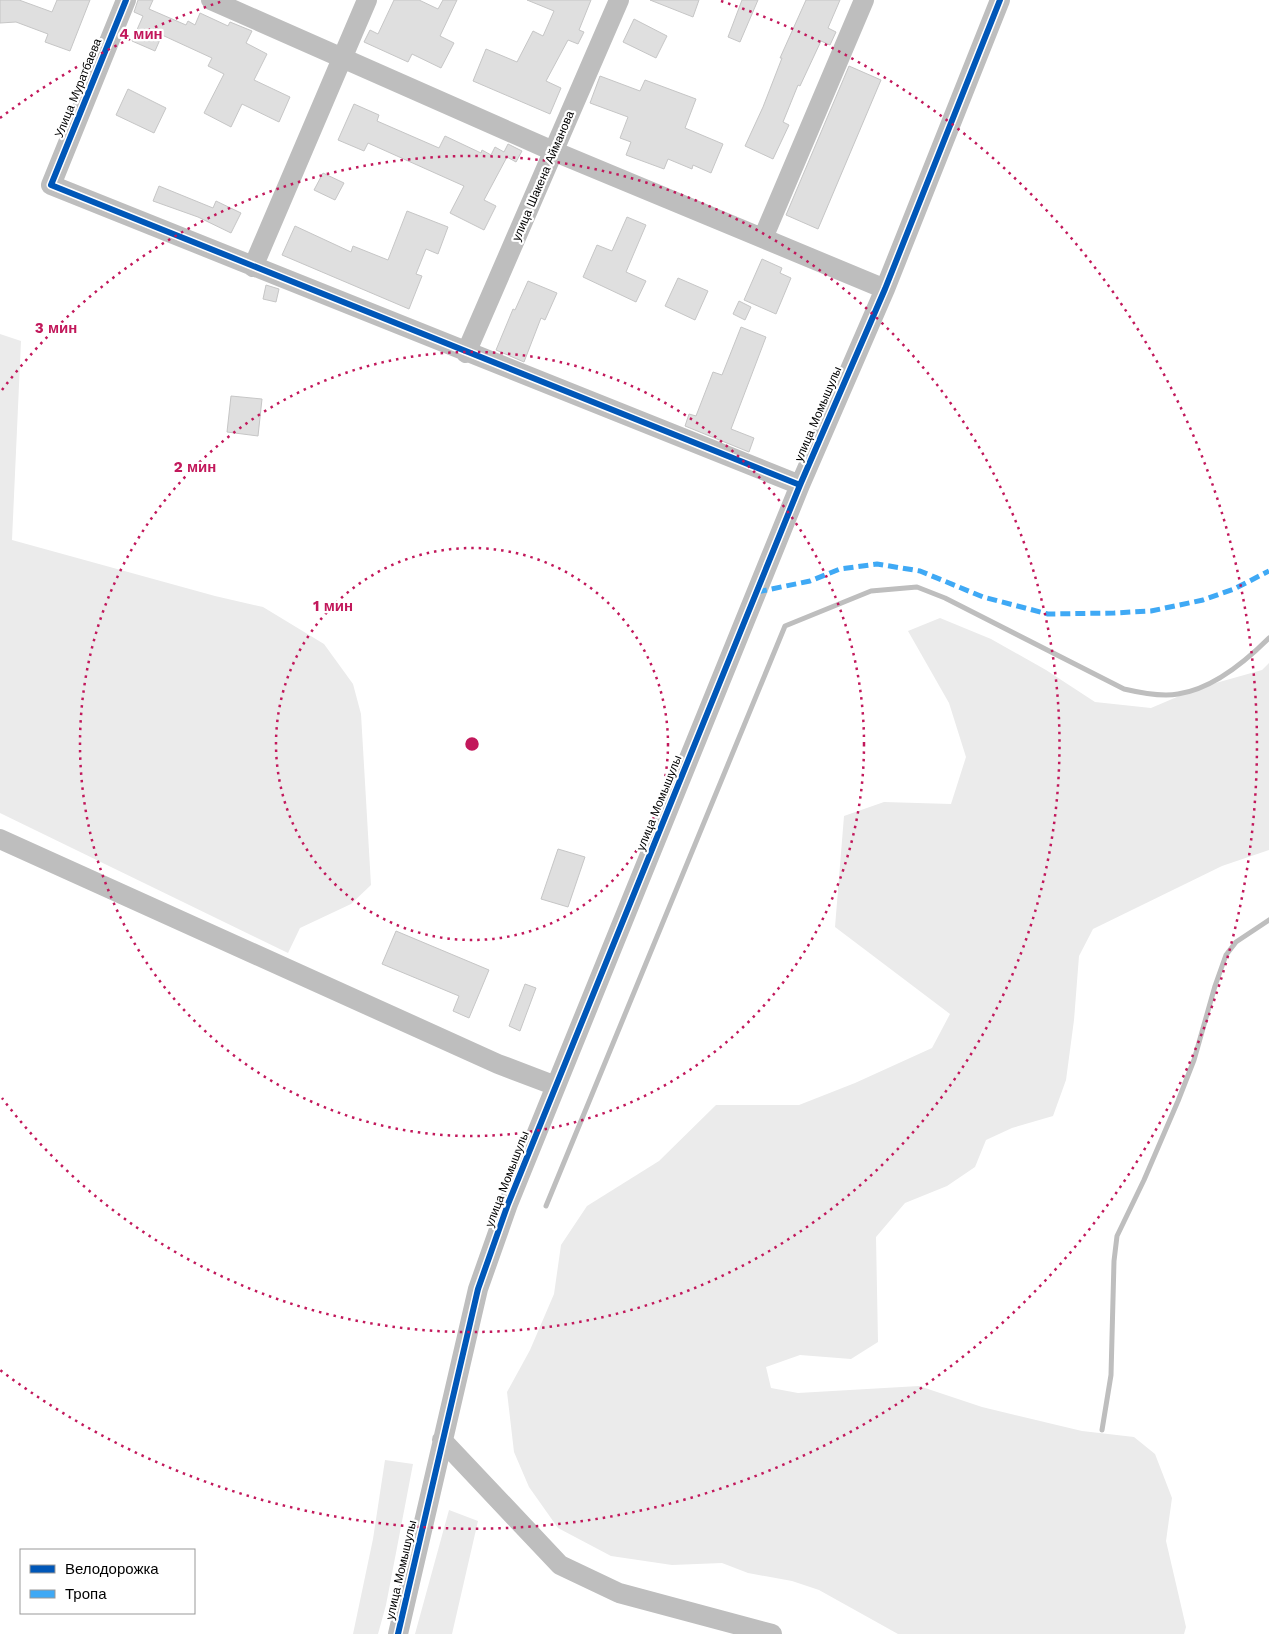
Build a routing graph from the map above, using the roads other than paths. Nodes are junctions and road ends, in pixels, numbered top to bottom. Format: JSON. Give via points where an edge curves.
{"nodes":[{"id":1,"x":126,"y":0,"type":"edge"},
{"id":2,"x":211,"y":0,"type":"edge"},
{"id":3,"x":367,"y":0,"type":"edge"},
{"id":4,"x":619,"y":0,"type":"edge"},
{"id":5,"x":864,"y":0,"type":"edge"},
{"id":6,"x":1000,"y":0,"type":"edge"},
{"id":7,"x":343,"y":57,"type":"junction"},
{"id":8,"x":553,"y":151,"type":"junction"},
{"id":9,"x":762,"y":238,"type":"junction"},
{"id":10,"x":253,"y":266,"type":"junction"},
{"id":11,"x":885,"y":289,"type":"junction"},
{"id":12,"x":466,"y":353,"type":"junction"},
{"id":13,"x":800,"y":485,"type":"junction"},
{"id":14,"x":0,"y":839,"type":"edge"},
{"id":15,"x":556,"y":1086,"type":"junction"},
{"id":16,"x":442,"y":1440,"type":"junction"},
{"id":17,"x":398,"y":1634,"type":"edge"},
{"id":18,"x":772,"y":1634,"type":"edge"}],
"edges":[{"from":1,"to":10,"type":"street","name":"Улица Муратбаева","via":[[50,185]]},
{"from":2,"to":7,"type":"street"},
{"from":3,"to":7,"type":"street"},
{"from":4,"to":8,"type":"street","name":"улица Шакена Айманова"},
{"from":5,"to":9,"type":"street"},
{"from":6,"to":11,"type":"street","name":"улица Момышулы"},
{"from":7,"to":8,"type":"street"},
{"from":7,"to":10,"type":"street"},
{"from":8,"to":9,"type":"street"},
{"from":8,"to":12,"type":"street","name":"улица Шакена Айманова"},
{"from":9,"to":11,"type":"street"},
{"from":10,"to":12,"type":"street"},
{"from":11,"to":13,"type":"street","name":"улица Момышулы"},
{"from":12,"to":13,"type":"street"},
{"from":13,"to":15,"type":"street","name":"улица Момышулы"},
{"from":14,"to":15,"type":"street","via":[[498,1064]]},
{"from":15,"to":16,"type":"street","name":"улица Момышулы","via":[[508,1204],[478,1290]]},
{"from":16,"to":17,"type":"street","name":"улица Момышулы"},
{"from":16,"to":18,"type":"street","via":[[560,1565],[619,1593]]}]}
